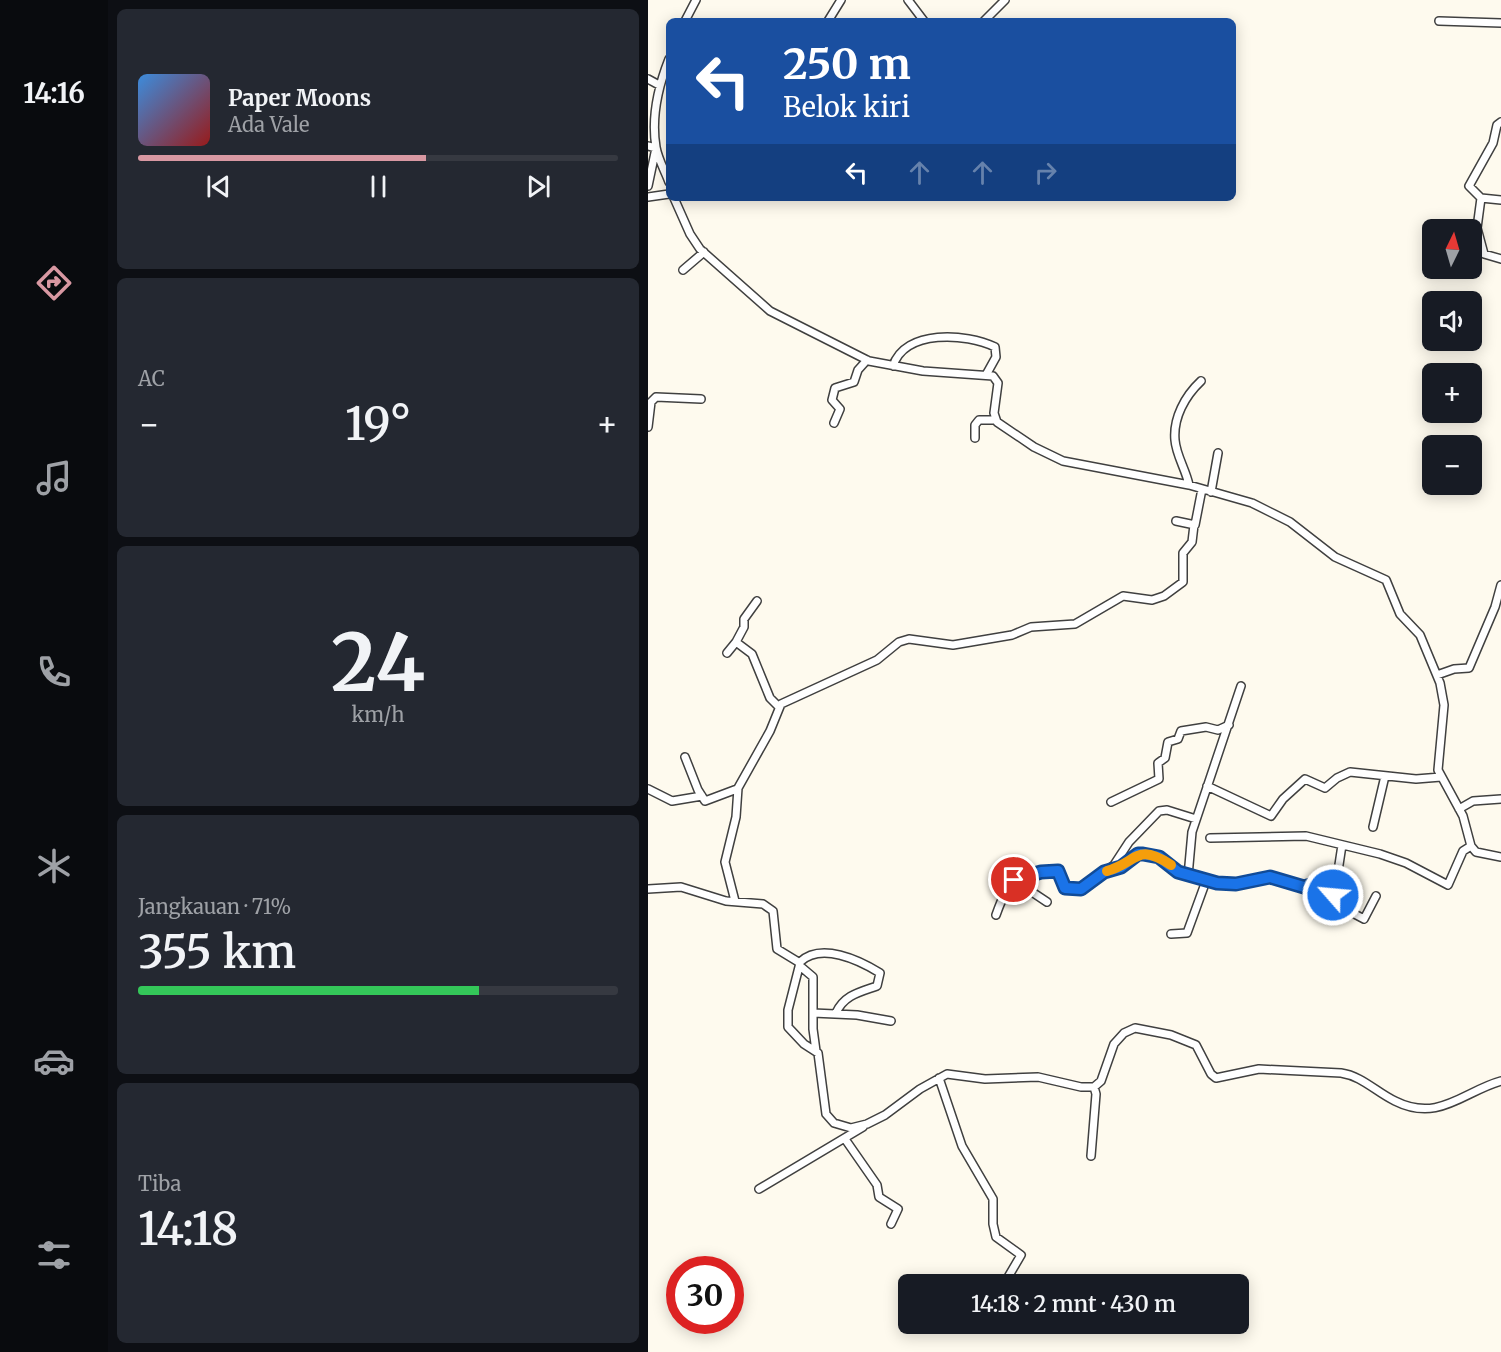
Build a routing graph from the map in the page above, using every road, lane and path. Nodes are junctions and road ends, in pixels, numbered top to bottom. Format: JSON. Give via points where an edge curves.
{"nodes":[{"id":1,"x":696,"y":0,"type":"edge"},
{"id":2,"x":841,"y":0,"type":"edge"},
{"id":3,"x":908,"y":0,"type":"edge"},
{"id":4,"x":1005,"y":0,"type":"edge"},
{"id":5,"x":687,"y":18,"type":"edge"},
{"id":6,"x":830,"y":18,"type":"edge"},
{"id":7,"x":922,"y":18,"type":"edge"},
{"id":8,"x":987,"y":18,"type":"edge"},
{"id":9,"x":1439,"y":21,"type":"dead end"},
{"id":10,"x":1501,"y":23,"type":"edge"},
{"id":11,"x":666,"y":67,"type":"edge"},
{"id":12,"x":648,"y":79,"type":"edge"},
{"id":13,"x":659,"y":85,"type":"junction"},
{"id":14,"x":1501,"y":122,"type":"edge"},
{"id":15,"x":652,"y":147,"type":"edge"},
{"id":16,"x":666,"y":176,"type":"edge"},
{"id":17,"x":648,"y":186,"type":"edge"},
{"id":18,"x":666,"y":194,"type":"edge"},
{"id":19,"x":648,"y":197,"type":"edge"},
{"id":20,"x":1480,"y":198,"type":"junction"},
{"id":21,"x":1501,"y":200,"type":"edge"},
{"id":22,"x":676,"y":201,"type":"edge"},
{"id":23,"x":704,"y":252,"type":"junction"},
{"id":24,"x":1501,"y":259,"type":"edge"},
{"id":25,"x":683,"y":270,"type":"dead end"},
{"id":26,"x":867,"y":360,"type":"junction"},
{"id":27,"x":893,"y":366,"type":"junction"},
{"id":28,"x":986,"y":375,"type":"junction"},
{"id":29,"x":1201,"y":381,"type":"dead end"},
{"id":30,"x":701,"y":399,"type":"dead end"},
{"id":31,"x":995,"y":420,"type":"junction"},
{"id":32,"x":834,"y":423,"type":"dead end"},
{"id":33,"x":648,"y":427,"type":"edge"},
{"id":34,"x":975,"y":438,"type":"dead end"},
{"id":35,"x":1218,"y":453,"type":"dead end"},
{"id":36,"x":1189,"y":485,"type":"junction"},
{"id":37,"x":1202,"y":489,"type":"junction"},
{"id":38,"x":1211,"y":492,"type":"junction"},
{"id":39,"x":1176,"y":521,"type":"dead end"},
{"id":40,"x":1194,"y":525,"type":"junction"},
{"id":41,"x":1501,"y":585,"type":"edge"},
{"id":42,"x":757,"y":601,"type":"dead end"},
{"id":43,"x":736,"y":642,"type":"junction"},
{"id":44,"x":727,"y":653,"type":"dead end"},
{"id":45,"x":1437,"y":675,"type":"junction"},
{"id":46,"x":1240,"y":686,"type":"dead end"},
{"id":47,"x":779,"y":707,"type":"junction"},
{"id":48,"x":1229,"y":725,"type":"junction"},
{"id":49,"x":685,"y":757,"type":"dead end"},
{"id":50,"x":1385,"y":776,"type":"junction"},
{"id":51,"x":1441,"y":777,"type":"junction"},
{"id":52,"x":1207,"y":786,"type":"junction"},
{"id":53,"x":648,"y":789,"type":"edge"},
{"id":54,"x":738,"y":789,"type":"junction"},
{"id":55,"x":702,"y":796,"type":"junction"},
{"id":56,"x":1501,"y":799,"type":"edge"},
{"id":57,"x":1111,"y":802,"type":"dead end"},
{"id":58,"x":1459,"y":809,"type":"junction"},
{"id":59,"x":1196,"y":819,"type":"junction"},
{"id":60,"x":1373,"y":827,"type":"dead end"},
{"id":61,"x":1210,"y":838,"type":"dead end"},
{"id":62,"x":1342,"y":844,"type":"junction"},
{"id":63,"x":1471,"y":846,"type":"junction"},
{"id":64,"x":1501,"y":857,"type":"edge"},
{"id":65,"x":1104,"y":872,"type":"junction"},
{"id":66,"x":1188,"y":876,"type":"junction"},
{"id":67,"x":1014,"y":880,"type":"junction"},
{"id":68,"x":1206,"y":881,"type":"junction"},
{"id":69,"x":648,"y":889,"type":"edge"},
{"id":70,"x":1335,"y":891,"type":"junction"},
{"id":71,"x":1376,"y":896,"type":"dead end"},
{"id":72,"x":735,"y":901,"type":"junction"},
{"id":73,"x":1330,"y":901,"type":"junction"},
{"id":74,"x":1047,"y":902,"type":"dead end"},
{"id":75,"x":1320,"y":910,"type":"dead end"},
{"id":76,"x":996,"y":915,"type":"dead end"},
{"id":77,"x":1171,"y":934,"type":"dead end"},
{"id":78,"x":800,"y":964,"type":"junction"},
{"id":79,"x":813,"y":1013,"type":"junction"},
{"id":80,"x":836,"y":1013,"type":"junction"},
{"id":81,"x":891,"y":1021,"type":"dead end"},
{"id":82,"x":816,"y":1051,"type":"junction"},
{"id":83,"x":939,"y":1078,"type":"junction"},
{"id":84,"x":1501,"y":1081,"type":"edge"},
{"id":85,"x":1094,"y":1087,"type":"junction"},
{"id":86,"x":867,"y":1124,"type":"junction"},
{"id":87,"x":845,"y":1139,"type":"junction"},
{"id":88,"x":1091,"y":1156,"type":"dead end"},
{"id":89,"x":759,"y":1189,"type":"dead end"},
{"id":90,"x":891,"y":1224,"type":"dead end"},
{"id":91,"x":1010,"y":1274,"type":"edge"}],
"edges":[{"from":1,"to":5,"type":"street"},
{"from":2,"to":6,"type":"street"},
{"from":3,"to":7,"type":"street"},
{"from":4,"to":8,"type":"street"},
{"from":9,"to":10,"type":"street"},
{"from":11,"to":13,"type":"street"},
{"from":12,"to":13,"type":"street"},
{"from":13,"to":15,"type":"street"},
{"from":14,"to":20,"type":"street","via":[[1469,186]]},
{"from":15,"to":16,"type":"street"},
{"from":15,"to":17,"type":"street"},
{"from":18,"to":19,"type":"street"},
{"from":20,"to":21,"type":"street"},
{"from":20,"to":24,"type":"street","via":[[1477,228],[1482,250],[1487,256]]},
{"from":22,"to":23,"type":"street","via":[[690,234]]},
{"from":23,"to":25,"type":"street"},
{"from":23,"to":26,"type":"street","via":[[770,311]]},
{"from":26,"to":27,"type":"street"},
{"from":26,"to":32,"type":"street","via":[[854,382],[835,388],[832,400],[840,413]]},
{"from":27,"to":28,"type":"street"},
{"from":27,"to":28,"type":"street","via":[[898,352],[908,346],[932,339],[960,339],[995,347],[996,357]]},
{"from":28,"to":31,"type":"street","via":[[993,376],[998,383]]},
{"from":29,"to":36,"type":"street","via":[[1181,408],[1176,431],[1175,440]]},
{"from":30,"to":33,"type":"street","via":[[656,397],[651,402]]},
{"from":31,"to":34,"type":"street","via":[[979,420]]},
{"from":31,"to":36,"type":"street","via":[[1063,461]]},
{"from":35,"to":38,"type":"street"},
{"from":36,"to":37,"type":"street"},
{"from":37,"to":38,"type":"street"},
{"from":37,"to":40,"type":"street"},
{"from":38,"to":45,"type":"street","via":[[1263,508],[1290,522],[1335,557],[1386,580],[1400,614],[1420,635]]},
{"from":39,"to":40,"type":"street"},
{"from":40,"to":47,"type":"street","via":[[1192,543],[1183,553],[1183,582],[1158,598],[1123,596],[1075,624],[1031,627],[1012,635],[953,645],[909,639],[877,660]]},
{"from":41,"to":45,"type":"street","via":[[1469,668]]},
{"from":42,"to":43,"type":"street"},
{"from":43,"to":44,"type":"street"},
{"from":43,"to":47,"type":"street","via":[[752,654],[770,698]]},
{"from":45,"to":51,"type":"street","via":[[1444,705]]},
{"from":46,"to":48,"type":"street"},
{"from":47,"to":54,"type":"street"},
{"from":48,"to":52,"type":"street"},
{"from":48,"to":57,"type":"street","via":[[1218,730],[1206,727],[1181,731],[1178,739],[1168,742],[1165,758],[1158,763],[1160,778]]},
{"from":49,"to":55,"type":"street"},
{"from":50,"to":51,"type":"street"},
{"from":50,"to":52,"type":"street","via":[[1347,773],[1325,788],[1305,780],[1270,816]]},
{"from":50,"to":60,"type":"street"},
{"from":51,"to":58,"type":"street"},
{"from":52,"to":59,"type":"street"},
{"from":53,"to":55,"type":"street","via":[[672,801]]},
{"from":54,"to":55,"type":"street","via":[[709,801]]},
{"from":54,"to":72,"type":"street","via":[[726,862]]},
{"from":56,"to":58,"type":"street","via":[[1473,801]]},
{"from":58,"to":63,"type":"street"},
{"from":59,"to":65,"type":"street","via":[[1159,811]]},
{"from":59,"to":66,"type":"street"},
{"from":61,"to":62,"type":"street","via":[[1293,835]]},
{"from":62,"to":63,"type":"street","via":[[1406,863],[1448,885],[1463,851]]},
{"from":62,"to":70,"type":"street"},
{"from":63,"to":64,"type":"street","via":[[1476,852]]},
{"from":65,"to":66,"type":"street","via":[[1143,854],[1159,857]]},
{"from":65,"to":67,"type":"street","via":[[1081,889],[1065,888],[1058,871]]},
{"from":66,"to":68,"type":"street"},
{"from":67,"to":74,"type":"street"},
{"from":67,"to":76,"type":"street","via":[[1003,894]]},
{"from":68,"to":70,"type":"street","via":[[1236,884],[1270,877],[1304,887],[1316,883]]},
{"from":68,"to":77,"type":"street","via":[[1187,933]]},
{"from":69,"to":72,"type":"street","via":[[681,887]]},
{"from":70,"to":73,"type":"street"},
{"from":71,"to":73,"type":"street","via":[[1364,919]]},
{"from":72,"to":78,"type":"street","via":[[769,906],[776,915],[777,949]]},
{"from":73,"to":75,"type":"street"},
{"from":78,"to":79,"type":"street","via":[[812,976]]},
{"from":78,"to":80,"type":"street","via":[[813,954],[839,955],[879,973],[878,986],[851,996]]},
{"from":78,"to":82,"type":"street","via":[[786,1019],[791,1033]]},
{"from":79,"to":80,"type":"street"},
{"from":79,"to":82,"type":"street"},
{"from":80,"to":81,"type":"street"},
{"from":82,"to":86,"type":"street","via":[[829,1118],[851,1128]]},
{"from":83,"to":85,"type":"street","via":[[952,1074],[985,1079],[1038,1077]]},
{"from":83,"to":86,"type":"street"},
{"from":83,"to":91,"type":"street","via":[[962,1146],[993,1198],[996,1237],[1021,1255]]},
{"from":84,"to":85,"type":"street","via":[[1451,1105],[1434,1107],[1403,1104],[1354,1076],[1341,1073],[1266,1068],[1216,1078],[1196,1045],[1135,1028],[1114,1044],[1101,1081]]},
{"from":85,"to":88,"type":"street"},
{"from":86,"to":87,"type":"street"},
{"from":87,"to":89,"type":"street"},
{"from":87,"to":90,"type":"street","via":[[877,1185],[879,1197],[898,1209]]}]}
